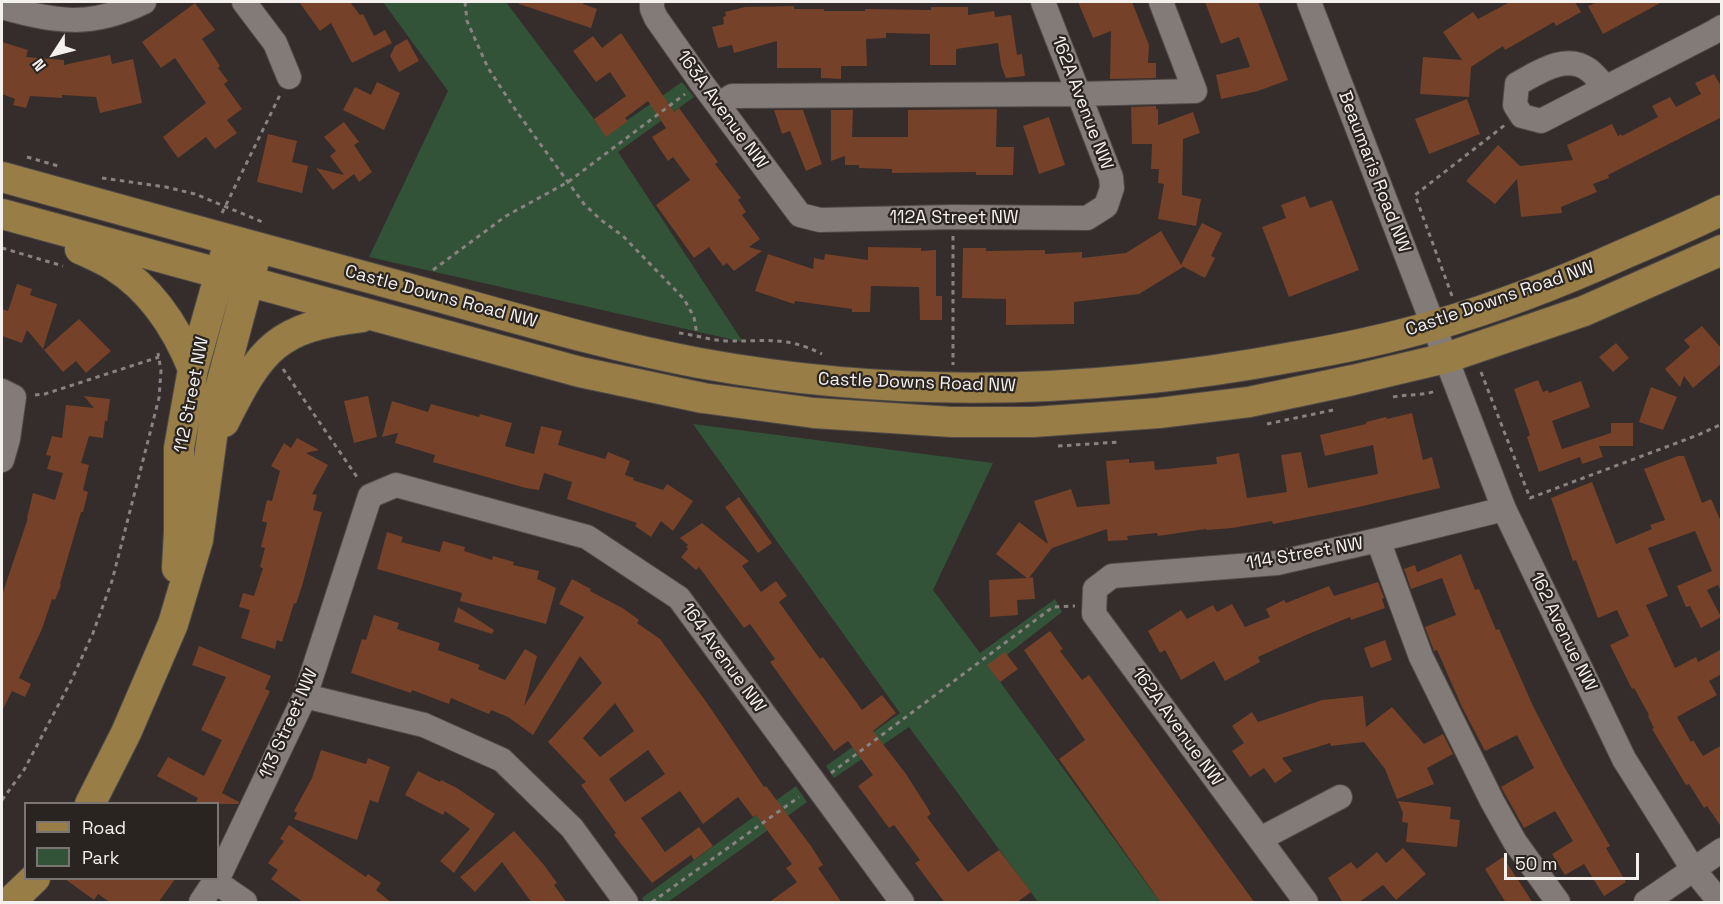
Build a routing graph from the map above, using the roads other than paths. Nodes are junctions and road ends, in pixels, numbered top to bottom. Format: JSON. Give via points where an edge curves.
{"nodes":[{"id":1,"x":144,"y":2,"type":"edge"},
{"id":2,"x":244,"y":2,"type":"edge"},
{"id":3,"x":652,"y":2,"type":"edge"},
{"id":4,"x":1043,"y":2,"type":"edge"},
{"id":5,"x":1161,"y":2,"type":"edge"},
{"id":6,"x":1309,"y":2,"type":"edge"},
{"id":7,"x":2,"y":7,"type":"edge"},
{"id":8,"x":1722,"y":27,"type":"edge"},
{"id":9,"x":289,"y":77,"type":"road end"},
{"id":10,"x":1606,"y":88,"type":"junction"},
{"id":11,"x":1079,"y":94,"type":"junction"},
{"id":12,"x":718,"y":105,"type":"junction"},
{"id":13,"x":2,"y":177,"type":"edge"},
{"id":14,"x":1107,"y":206,"type":"joint"},
{"id":15,"x":1722,"y":210,"type":"edge"},
{"id":16,"x":800,"y":215,"type":"joint"},
{"id":17,"x":14,"y":218,"type":"edge"},
{"id":18,"x":225,"y":228,"type":"junction"},
{"id":19,"x":262,"y":236,"type":"junction"},
{"id":20,"x":1722,"y":250,"type":"edge"},
{"id":21,"x":220,"y":272,"type":"junction"},
{"id":22,"x":249,"y":280,"type":"junction"},
{"id":23,"x":374,"y":315,"type":"junction"},
{"id":24,"x":1440,"y":342,"type":"junction"},
{"id":25,"x":193,"y":369,"type":"junction"},
{"id":26,"x":8,"y":394,"type":"edge"},
{"id":27,"x":212,"y":444,"type":"junction"},
{"id":28,"x":2,"y":460,"type":"edge"},
{"id":29,"x":370,"y":496,"type":"joint"},
{"id":30,"x":1504,"y":509,"type":"junction"},
{"id":31,"x":1378,"y":540,"type":"junction"},
{"id":32,"x":1095,"y":609,"type":"joint"},
{"id":33,"x":173,"y":624,"type":"junction"},
{"id":34,"x":305,"y":696,"type":"junction"},
{"id":35,"x":1340,"y":797,"type":"dead end"},
{"id":36,"x":91,"y":802,"type":"edge"},
{"id":37,"x":1260,"y":839,"type":"junction"},
{"id":38,"x":1722,"y":850,"type":"edge"},
{"id":39,"x":1693,"y":869,"type":"junction"},
{"id":40,"x":219,"y":875,"type":"edge"},
{"id":41,"x":33,"y":880,"type":"edge"},
{"id":42,"x":216,"y":880,"type":"edge"},
{"id":43,"x":218,"y":880,"type":"edge"},
{"id":44,"x":10,"y":903,"type":"edge"},
{"id":45,"x":201,"y":903,"type":"edge"},
{"id":46,"x":245,"y":903,"type":"edge"},
{"id":47,"x":626,"y":903,"type":"edge"},
{"id":48,"x":902,"y":903,"type":"edge"},
{"id":49,"x":1306,"y":903,"type":"edge"},
{"id":50,"x":1558,"y":903,"type":"edge"},
{"id":51,"x":1646,"y":903,"type":"edge"},
{"id":52,"x":1720,"y":903,"type":"edge"}],
"edges":[{"from":1,"to":7,"type":"street","via":[[86,21],[36,16]]},
{"from":2,"to":9,"type":"street","via":[[275,44]]},
{"from":3,"to":12,"type":"street","name":"163A Avenue NW","via":[[656,18]]},
{"from":4,"to":11,"type":"street","name":"162A Avenue NW"},
{"from":5,"to":11,"type":"street","via":[[1195,91]]},
{"from":6,"to":24,"type":"street","name":"Beaumaris Road NW"},
{"from":8,"to":10,"type":"street"},
{"from":10,"to":10,"type":"street","via":[[1589,70],[1564,63],[1517,84],[1515,105],[1522,116],[1541,121]]},
{"from":11,"to":12,"type":"street","via":[[732,96]]},
{"from":11,"to":14,"type":"street","name":"162A Avenue NW","via":[[1111,177]]},
{"from":12,"to":16,"type":"street","name":"163A Avenue NW"},
{"from":13,"to":18,"type":"main road","name":"Castle Downs Road NW"},
{"from":14,"to":16,"type":"street","name":"112A Street NW","via":[[1087,218],[820,220]]},
{"from":15,"to":24,"type":"main road","name":"Castle Downs Road NW"},
{"from":17,"to":21,"type":"main road","name":"Castle Downs Road NW"},
{"from":17,"to":25,"type":"main road","via":[[115,267],[142,289],[181,340]]},
{"from":18,"to":19,"type":"main road","name":"Castle Downs Road NW"},
{"from":18,"to":21,"type":"main road","name":"112 Street NW"},
{"from":19,"to":22,"type":"main road","name":"112 Street NW"},
{"from":19,"to":24,"type":"main road","name":"Castle Downs Road NW","via":[[596,340],[700,363],[877,386],[1030,388],[1155,379],[1320,352]]},
{"from":20,"to":24,"type":"main road","name":"Castle Downs Road NW","via":[[1584,311]]},
{"from":21,"to":22,"type":"main road","name":"Castle Downs Road NW"},
{"from":21,"to":25,"type":"main road","name":"112 Street NW"},
{"from":22,"to":23,"type":"main road","name":"Castle Downs Road NW"},
{"from":22,"to":27,"type":"main road","name":"112 Street NW","via":[[217,400]]},
{"from":23,"to":24,"type":"main road","name":"Castle Downs Road NW","via":[[580,372],[703,398],[814,413],[952,422],[1033,422],[1249,402]]},
{"from":23,"to":27,"type":"main road","via":[[326,321],[284,337],[261,357]]},
{"from":24,"to":30,"type":"street","name":"162 Avenue NW"},
{"from":25,"to":33,"type":"main road","name":"112 Street NW","via":[[179,448]]},
{"from":26,"to":28,"type":"street","via":[[8,439]]},
{"from":27,"to":33,"type":"main road","name":"112 Street NW","via":[[198,540]]},
{"from":29,"to":34,"type":"street","name":"113 Street NW"},
{"from":29,"to":48,"type":"street","name":"164 Avenue NW","via":[[396,485],[587,537],[679,598]]},
{"from":30,"to":31,"type":"street","name":"114 Street NW"},
{"from":30,"to":39,"type":"street","name":"162 Avenue NW","via":[[1624,759]]},
{"from":31,"to":32,"type":"street","name":"114 Street NW","via":[[1277,562],[1112,576],[1095,589]]},
{"from":31,"to":50,"type":"street","via":[[1421,657],[1492,801]]},
{"from":32,"to":37,"type":"street","name":"162A Avenue NW"},
{"from":33,"to":36,"type":"main road","name":"112 Street NW"},
{"from":34,"to":40,"type":"street","name":"113 Street NW"},
{"from":34,"to":47,"type":"street","via":[[424,725],[502,760],[572,828]]},
{"from":35,"to":37,"type":"street"},
{"from":37,"to":49,"type":"street","name":"162A Avenue NW"},
{"from":38,"to":39,"type":"street"},
{"from":39,"to":51,"type":"street"},
{"from":39,"to":52,"type":"street","name":"162 Avenue NW"},
{"from":41,"to":44,"type":"main road"},
{"from":42,"to":45,"type":"street","name":"113 Street NW"},
{"from":43,"to":46,"type":"street"}]}
